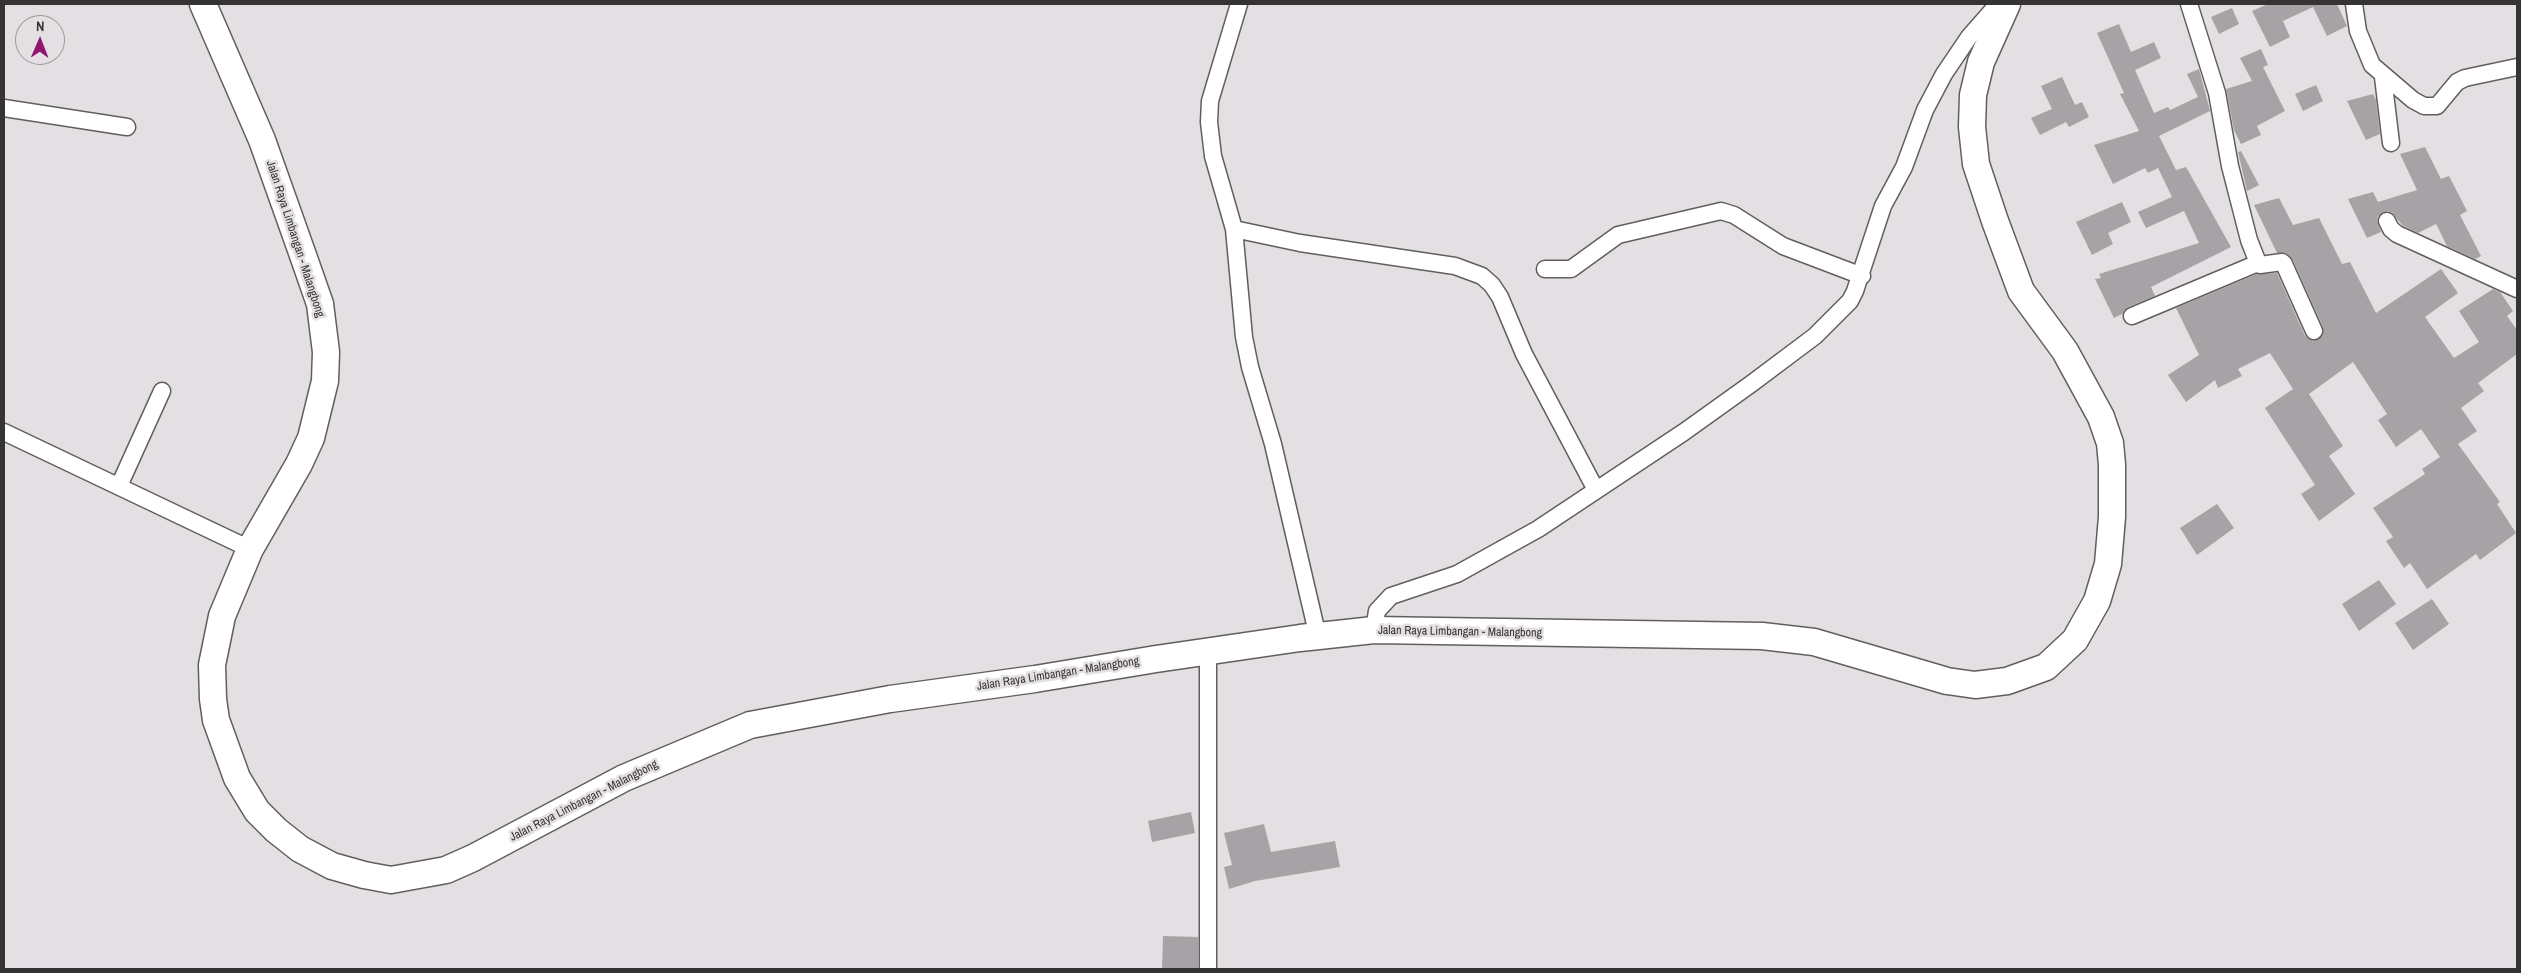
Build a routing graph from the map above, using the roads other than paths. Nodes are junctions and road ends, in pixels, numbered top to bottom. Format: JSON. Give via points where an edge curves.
{"nodes":[{"id":1,"x":203,"y":4,"type":"edge"},
{"id":2,"x":1238,"y":4,"type":"edge"},
{"id":3,"x":1998,"y":4,"type":"edge"},
{"id":4,"x":2007,"y":4,"type":"edge"},
{"id":5,"x":2189,"y":4,"type":"edge"},
{"id":6,"x":2354,"y":4,"type":"edge"},
{"id":7,"x":2517,"y":67,"type":"edge"},
{"id":8,"x":2383,"y":77,"type":"junction"},
{"id":9,"x":4,"y":108,"type":"edge"},
{"id":10,"x":127,"y":127,"type":"dead end"},
{"id":11,"x":2391,"y":143,"type":"dead end"},
{"id":12,"x":2387,"y":221,"type":"dead end"},
{"id":13,"x":1234,"y":228,"type":"junction"},
{"id":14,"x":2258,"y":263,"type":"junction"},
{"id":15,"x":1545,"y":269,"type":"dead end"},
{"id":16,"x":1862,"y":276,"type":"junction"},
{"id":17,"x":2517,"y":290,"type":"edge"},
{"id":18,"x":2132,"y":316,"type":"dead end"},
{"id":19,"x":2314,"y":331,"type":"dead end"},
{"id":20,"x":162,"y":391,"type":"dead end"},
{"id":21,"x":4,"y":432,"type":"edge"},
{"id":22,"x":119,"y":486,"type":"junction"},
{"id":23,"x":1596,"y":490,"type":"junction"},
{"id":24,"x":250,"y":549,"type":"junction"},
{"id":25,"x":1374,"y":630,"type":"junction"},
{"id":26,"x":1318,"y":637,"type":"junction"},
{"id":27,"x":1208,"y":651,"type":"junction"},
{"id":28,"x":1208,"y":969,"type":"edge"}],
"edges":[{"from":1,"to":24,"type":"highway","name":"Jalan Raya Limbangan - Malangbong","via":[[262,140],[305,261],[320,304],[326,352],[325,381],[311,438]]},
{"from":2,"to":13,"type":"street","via":[[1214,81],[1209,122],[1213,156]]},
{"from":3,"to":16,"type":"street","via":[[1969,37],[1925,110],[1904,167],[1883,206]]},
{"from":4,"to":25,"type":"highway","name":"Jalan Raya Limbangan - Malangbong","via":[[1981,62],[1973,95],[1976,164],[2021,290],[2065,351],[2101,417],[2110,444],[2112,517],[2108,564],[2096,601],[2075,640],[2046,667],[2008,682],[1975,685],[1948,681],[1814,642],[1762,636]]},
{"from":5,"to":14,"type":"street","via":[[2217,93],[2230,166]]},
{"from":6,"to":8,"type":"street","via":[[2365,52]]},
{"from":7,"to":8,"type":"street","via":[[2465,78],[2457,82],[2442,103],[2430,107],[2413,100]]},
{"from":8,"to":11,"type":"street"},
{"from":9,"to":10,"type":"street"},
{"from":12,"to":17,"type":"street","via":[[2397,234]]},
{"from":13,"to":23,"type":"street","via":[[1300,243],[1455,266],[1482,276],[1500,298],[1524,354]]},
{"from":13,"to":26,"type":"street","via":[[1244,337],[1250,367],[1275,454]]},
{"from":14,"to":18,"type":"street"},
{"from":14,"to":19,"type":"street","via":[[2260,266],[2284,264]]},
{"from":15,"to":16,"type":"street","via":[[1571,270],[1623,233],[1721,211],[1783,246]]},
{"from":16,"to":23,"type":"street","via":[[1850,301],[1815,336],[1699,422]]},
{"from":20,"to":22,"type":"street"},
{"from":21,"to":22,"type":"street"},
{"from":22,"to":24,"type":"street"},
{"from":23,"to":25,"type":"street","via":[[1538,529],[1457,574],[1391,596],[1377,611]]},
{"from":24,"to":27,"type":"highway","name":"Jalan Raya Limbangan - Malangbong","via":[[222,616],[212,665],[216,720],[238,778],[257,811],[300,849],[332,866],[391,880],[446,870],[624,778],[750,725],[890,699]]},
{"from":25,"to":26,"type":"highway","name":"Jalan Raya Limbangan - Malangbong"},
{"from":26,"to":27,"type":"highway","name":"Jalan Raya Limbangan - Malangbong"},
{"from":27,"to":28,"type":"street"}]}
